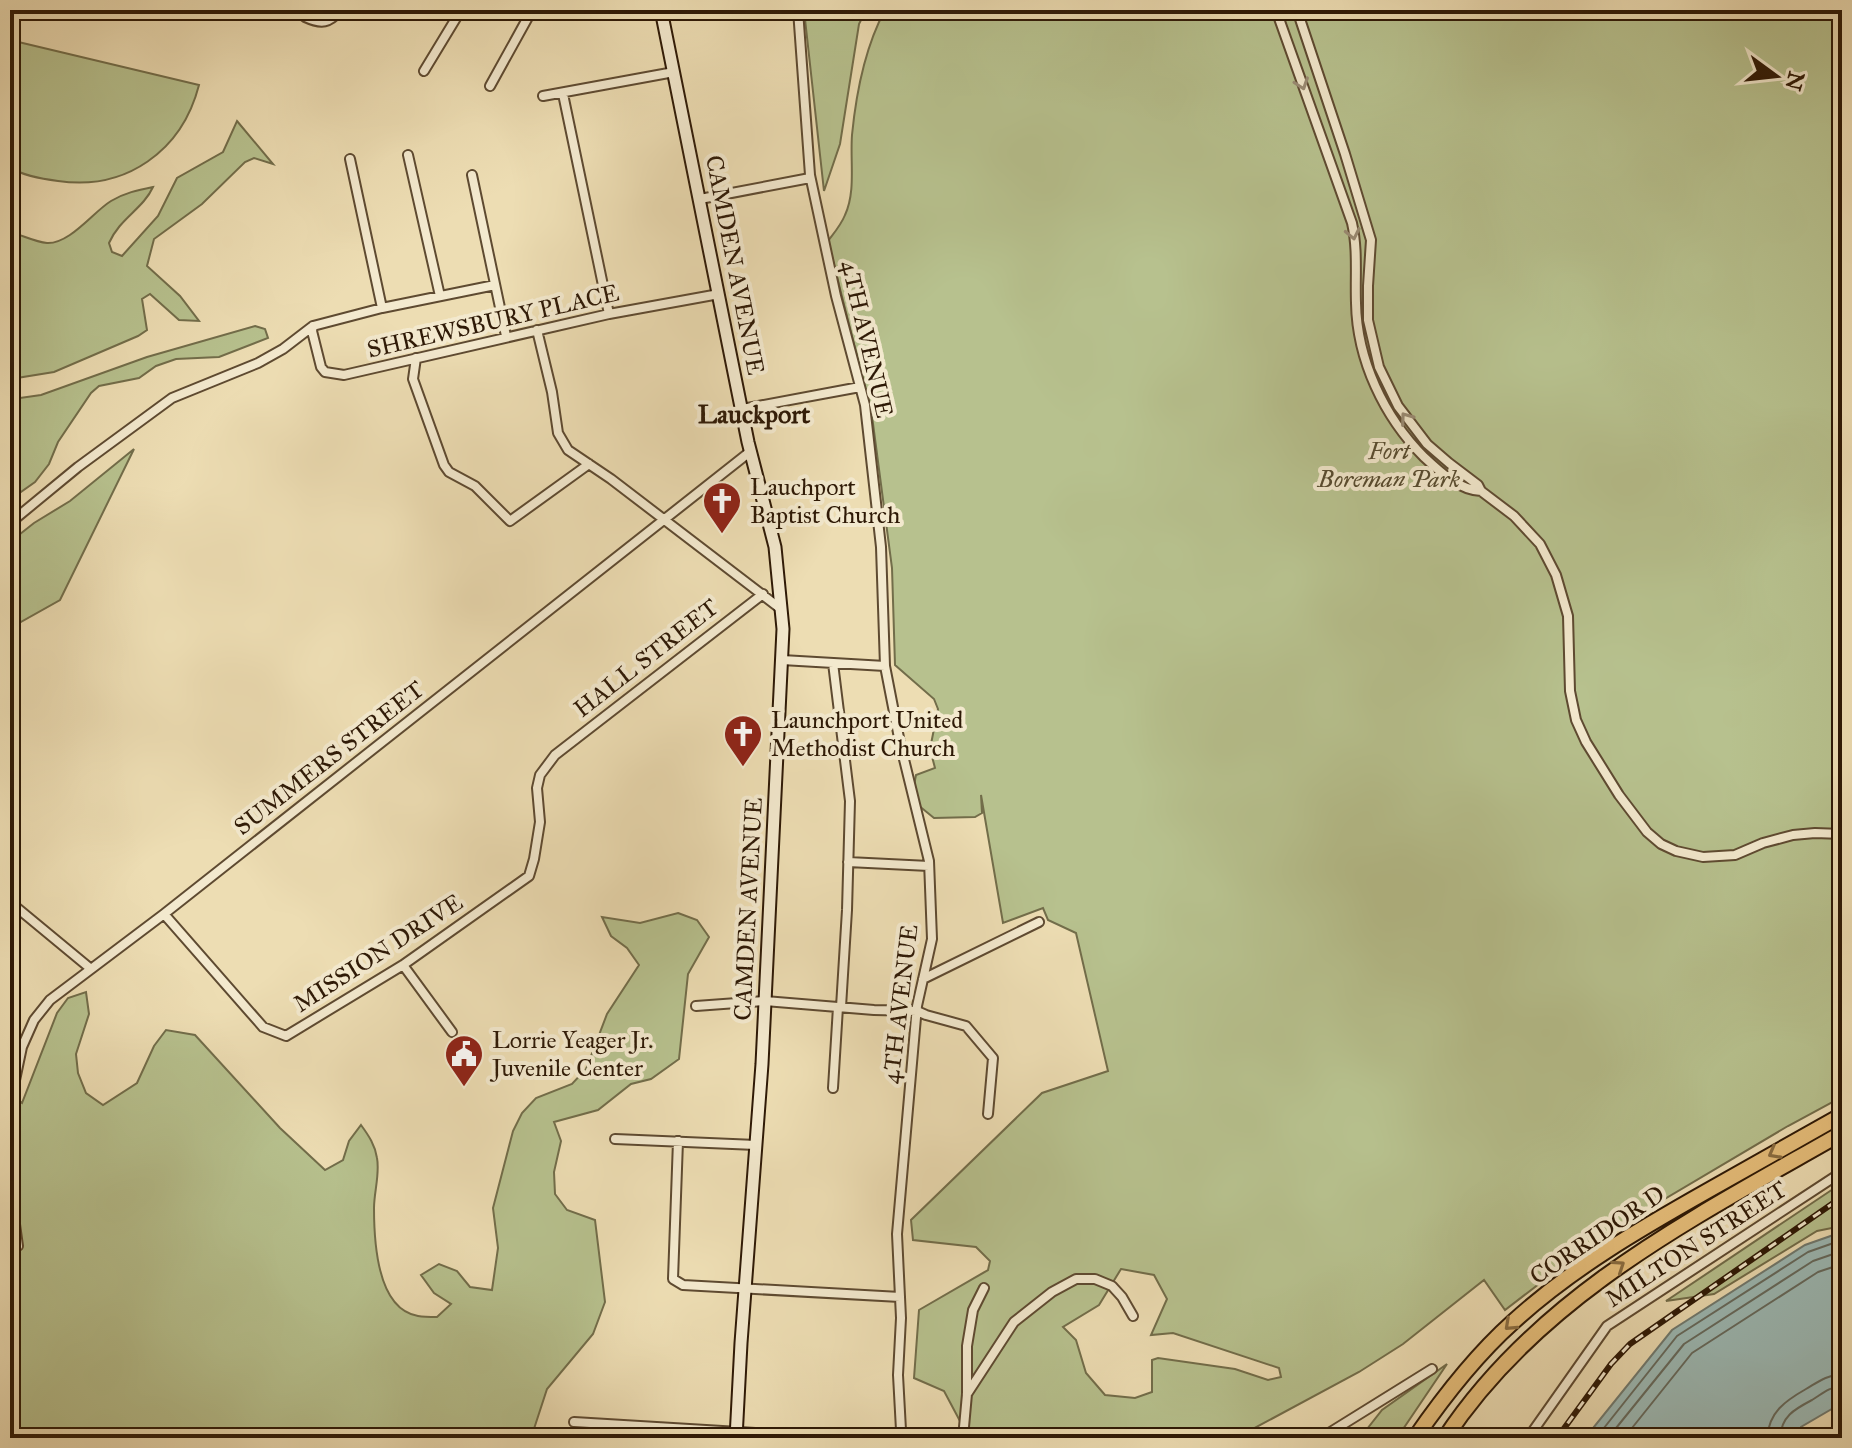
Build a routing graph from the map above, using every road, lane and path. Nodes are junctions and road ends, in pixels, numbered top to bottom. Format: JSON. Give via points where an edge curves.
{"nodes":[{"id":1,"x":341,"y":10,"type":"edge"},
{"id":2,"x":461,"y":10,"type":"edge"},
{"id":3,"x":532,"y":10,"type":"edge"},
{"id":4,"x":661,"y":10,"type":"edge"},
{"id":5,"x":798,"y":10,"type":"edge"},
{"id":6,"x":1276,"y":10,"type":"edge"},
{"id":7,"x":1297,"y":10,"type":"edge"},
{"id":8,"x":305,"y":17,"type":"dead end"},
{"id":9,"x":424,"y":71,"type":"dead end"},
{"id":10,"x":674,"y":72,"type":"junction"},
{"id":11,"x":490,"y":86,"type":"dead end"},
{"id":12,"x":563,"y":94,"type":"junction"},
{"id":13,"x":543,"y":96,"type":"dead end"},
{"id":14,"x":1345,"y":154,"type":"junction"},
{"id":15,"x":408,"y":155,"type":"dead end"},
{"id":16,"x":350,"y":159,"type":"dead end"},
{"id":17,"x":1329,"y":160,"type":"junction"},
{"id":18,"x":472,"y":175,"type":"dead end"},
{"id":19,"x":810,"y":178,"type":"junction"},
{"id":20,"x":700,"y":199,"type":"junction"},
{"id":21,"x":495,"y":285,"type":"junction"},
{"id":22,"x":719,"y":294,"type":"junction"},
{"id":23,"x":440,"y":296,"type":"junction"},
{"id":24,"x":382,"y":308,"type":"junction"},
{"id":25,"x":609,"y":314,"type":"junction"},
{"id":26,"x":313,"y":326,"type":"junction"},
{"id":27,"x":537,"y":330,"type":"junction"},
{"id":28,"x":506,"y":336,"type":"junction"},
{"id":29,"x":416,"y":358,"type":"junction"},
{"id":30,"x":860,"y":387,"type":"junction"},
{"id":31,"x":742,"y":409,"type":"junction"},
{"id":32,"x":751,"y":451,"type":"junction"},
{"id":33,"x":1437,"y":453,"type":"junction"},
{"id":34,"x":1429,"y":461,"type":"junction"},
{"id":35,"x":589,"y":464,"type":"junction"},
{"id":36,"x":1481,"y":491,"type":"junction"},
{"id":37,"x":664,"y":519,"type":"junction"},
{"id":38,"x":10,"y":523,"type":"edge"},
{"id":39,"x":763,"y":594,"type":"junction"},
{"id":40,"x":781,"y":609,"type":"junction"},
{"id":41,"x":782,"y":660,"type":"junction"},
{"id":42,"x":833,"y":663,"type":"junction"},
{"id":43,"x":885,"y":666,"type":"junction"},
{"id":44,"x":555,"y":755,"type":"joint"},
{"id":45,"x":1842,"y":834,"type":"edge"},
{"id":46,"x":848,"y":862,"type":"junction"},
{"id":47,"x":929,"y":866,"type":"junction"},
{"id":48,"x":10,"y":902,"type":"edge"},
{"id":49,"x":164,"y":914,"type":"junction"},
{"id":50,"x":1039,"y":922,"type":"dead end"},
{"id":51,"x":403,"y":965,"type":"junction"},
{"id":52,"x":91,"y":969,"type":"junction"},
{"id":53,"x":923,"y":979,"type":"junction"},
{"id":54,"x":765,"y":1001,"type":"junction"},
{"id":55,"x":696,"y":1006,"type":"dead end"},
{"id":56,"x":840,"y":1007,"type":"junction"},
{"id":57,"x":917,"y":1011,"type":"junction"},
{"id":58,"x":452,"y":1032,"type":"dead end"},
{"id":59,"x":833,"y":1088,"type":"dead end"},
{"id":60,"x":988,"y":1114,"type":"dead end"},
{"id":61,"x":1842,"y":1115,"type":"edge"},
{"id":62,"x":1842,"y":1133,"type":"edge"},
{"id":63,"x":615,"y":1139,"type":"dead end"},
{"id":64,"x":678,"y":1141,"type":"junction"},
{"id":65,"x":10,"y":1143,"type":"edge"},
{"id":66,"x":756,"y":1145,"type":"junction"},
{"id":67,"x":1842,"y":1172,"type":"edge"},
{"id":68,"x":10,"y":1188,"type":"edge"},
{"id":69,"x":18,"y":1246,"type":"dead end"},
{"id":70,"x":984,"y":1288,"type":"dead end"},
{"id":71,"x":745,"y":1289,"type":"junction"},
{"id":72,"x":900,"y":1297,"type":"junction"},
{"id":73,"x":1133,"y":1316,"type":"dead end"},
{"id":74,"x":1432,"y":1369,"type":"dead end"},
{"id":75,"x":967,"y":1394,"type":"junction"},
{"id":76,"x":574,"y":1422,"type":"dead end"},
{"id":77,"x":661,"y":1428,"type":"junction"},
{"id":78,"x":736,"y":1435,"type":"edge"},
{"id":79,"x":804,"y":1436,"type":"dead end"},
{"id":80,"x":660,"y":1438,"type":"edge"},
{"id":81,"x":904,"y":1438,"type":"edge"},
{"id":82,"x":963,"y":1438,"type":"edge"},
{"id":83,"x":1321,"y":1438,"type":"edge"},
{"id":84,"x":1415,"y":1438,"type":"edge"},
{"id":85,"x":1445,"y":1438,"type":"edge"},
{"id":86,"x":1528,"y":1438,"type":"edge"}],
"edges":[{"from":1,"to":8,"type":"street","via":[[329,21]]},
{"from":2,"to":9,"type":"street"},
{"from":3,"to":11,"type":"street"},
{"from":4,"to":10,"type":"street","name":"CAMDEN AVENUE"},
{"from":5,"to":19,"type":"street","name":"4TH AVENUE"},
{"from":6,"to":17,"type":"street","one_way":true},
{"from":7,"to":14,"type":"street"},
{"from":10,"to":12,"type":"street"},
{"from":10,"to":20,"type":"street","name":"CAMDEN AVENUE"},
{"from":12,"to":13,"type":"street"},
{"from":12,"to":25,"type":"street"},
{"from":14,"to":17,"type":"street"},
{"from":33,"to":14,"type":"street","one_way":true,"via":[[1398,406],[1379,367],[1368,320],[1371,240]]},
{"from":15,"to":23,"type":"street"},
{"from":16,"to":24,"type":"street"},
{"from":17,"to":34,"type":"street","one_way":true,"via":[[1354,235],[1358,325],[1369,371],[1401,430]]},
{"from":18,"to":21,"type":"street"},
{"from":19,"to":20,"type":"street"},
{"from":19,"to":30,"type":"street","name":"4TH AVENUE"},
{"from":20,"to":22,"type":"street","name":"CAMDEN AVENUE"},
{"from":21,"to":23,"type":"street"},
{"from":21,"to":28,"type":"street"},
{"from":22,"to":25,"type":"street","name":"SHREWSBURY PLACE"},
{"from":22,"to":31,"type":"street","name":"CAMDEN AVENUE"},
{"from":23,"to":24,"type":"street"},
{"from":24,"to":26,"type":"street"},
{"from":25,"to":27,"type":"street","name":"SHREWSBURY PLACE"},
{"from":26,"to":29,"type":"street","name":"SHREWSBURY PLACE","via":[[321,367],[330,374]]},
{"from":26,"to":38,"type":"street","via":[[258,363],[172,398]]},
{"from":27,"to":28,"type":"street","name":"SHREWSBURY PLACE"},
{"from":27,"to":35,"type":"street","via":[[558,433],[568,450]]},
{"from":28,"to":29,"type":"street","name":"SHREWSBURY PLACE"},
{"from":29,"to":35,"type":"street","via":[[413,379],[444,465],[475,486],[510,521]]},
{"from":30,"to":31,"type":"street"},
{"from":30,"to":43,"type":"street","name":"4TH AVENUE","via":[[881,547]]},
{"from":31,"to":32,"type":"street","name":"CAMDEN AVENUE"},
{"from":32,"to":37,"type":"street","name":"SUMMERS STREET"},
{"from":32,"to":40,"type":"street","name":"CAMDEN AVENUE","via":[[775,547]]},
{"from":33,"to":34,"type":"street"},
{"from":33,"to":36,"type":"street"},
{"from":34,"to":36,"type":"street","via":[[1460,485]]},
{"from":35,"to":37,"type":"street"},
{"from":36,"to":45,"type":"street","via":[[1540,544],[1556,575],[1568,616],[1576,720],[1619,795],[1654,838],[1676,851],[1718,857],[1793,835]]},
{"from":37,"to":39,"type":"street"},
{"from":37,"to":49,"type":"street","name":"SUMMERS STREET"},
{"from":39,"to":40,"type":"street"},
{"from":39,"to":44,"type":"street","name":"HALL STREET"},
{"from":40,"to":41,"type":"street","name":"CAMDEN AVENUE"},
{"from":41,"to":42,"type":"street"},
{"from":41,"to":54,"type":"street","name":"CAMDEN AVENUE"},
{"from":42,"to":43,"type":"street"},
{"from":42,"to":46,"type":"street","via":[[850,801]]},
{"from":43,"to":47,"type":"street","name":"4TH AVENUE"},
{"from":44,"to":51,"type":"street","name":"MISSION DRIVE","via":[[537,788],[540,822],[529,876]]},
{"from":46,"to":47,"type":"street"},
{"from":46,"to":56,"type":"street"},
{"from":47,"to":53,"type":"street","name":"4TH AVENUE","via":[[932,939]]},
{"from":48,"to":52,"type":"street"},
{"from":49,"to":51,"type":"street","name":"MISSION DRIVE","via":[[263,1027],[286,1036]]},
{"from":49,"to":52,"type":"street","name":"SUMMERS STREET"},
{"from":50,"to":53,"type":"street"},
{"from":51,"to":58,"type":"street"},
{"from":52,"to":65,"type":"street","name":"SUMMERS STREET","via":[[50,1000],[34,1020],[14,1085]]},
{"from":53,"to":57,"type":"street","name":"4TH AVENUE"},
{"from":54,"to":55,"type":"street"},
{"from":54,"to":56,"type":"street"},
{"from":54,"to":66,"type":"street","name":"CAMDEN AVENUE"},
{"from":56,"to":57,"type":"street"},
{"from":56,"to":59,"type":"street"},
{"from":57,"to":60,"type":"street","via":[[966,1026],[993,1058]]},
{"from":57,"to":72,"type":"street","name":"4TH AVENUE","via":[[897,1234]]},
{"from":61,"to":84,"type":"highway","name":"CORRIDOR D","one_way":true,"via":[[1612,1246],[1559,1284],[1487,1348]]},
{"from":85,"to":62,"type":"highway","name":"CORRIDOR D","one_way":true,"via":[[1514,1353],[1598,1280]]},
{"from":63,"to":64,"type":"street"},
{"from":64,"to":66,"type":"street"},
{"from":64,"to":71,"type":"street","via":[[673,1279],[683,1285]]},
{"from":66,"to":71,"type":"street","name":"CAMDEN AVENUE"},
{"from":67,"to":86,"type":"street","name":"MILTON STREET","via":[[1607,1326]]},
{"from":68,"to":69,"type":"street"},
{"from":70,"to":75,"type":"street","via":[[973,1310],[967,1346]]},
{"from":71,"to":72,"type":"street"},
{"from":71,"to":78,"type":"street","name":"CAMDEN AVENUE"},
{"from":72,"to":81,"type":"street","name":"4TH AVENUE","via":[[898,1375]]},
{"from":73,"to":75,"type":"street","via":[[1112,1286],[1076,1279],[1014,1322]]},
{"from":74,"to":83,"type":"street"},
{"from":75,"to":82,"type":"street"},
{"from":76,"to":77,"type":"street"},
{"from":77,"to":78,"type":"street"},
{"from":77,"to":80,"type":"street"},
{"from":78,"to":79,"type":"street"}]}
